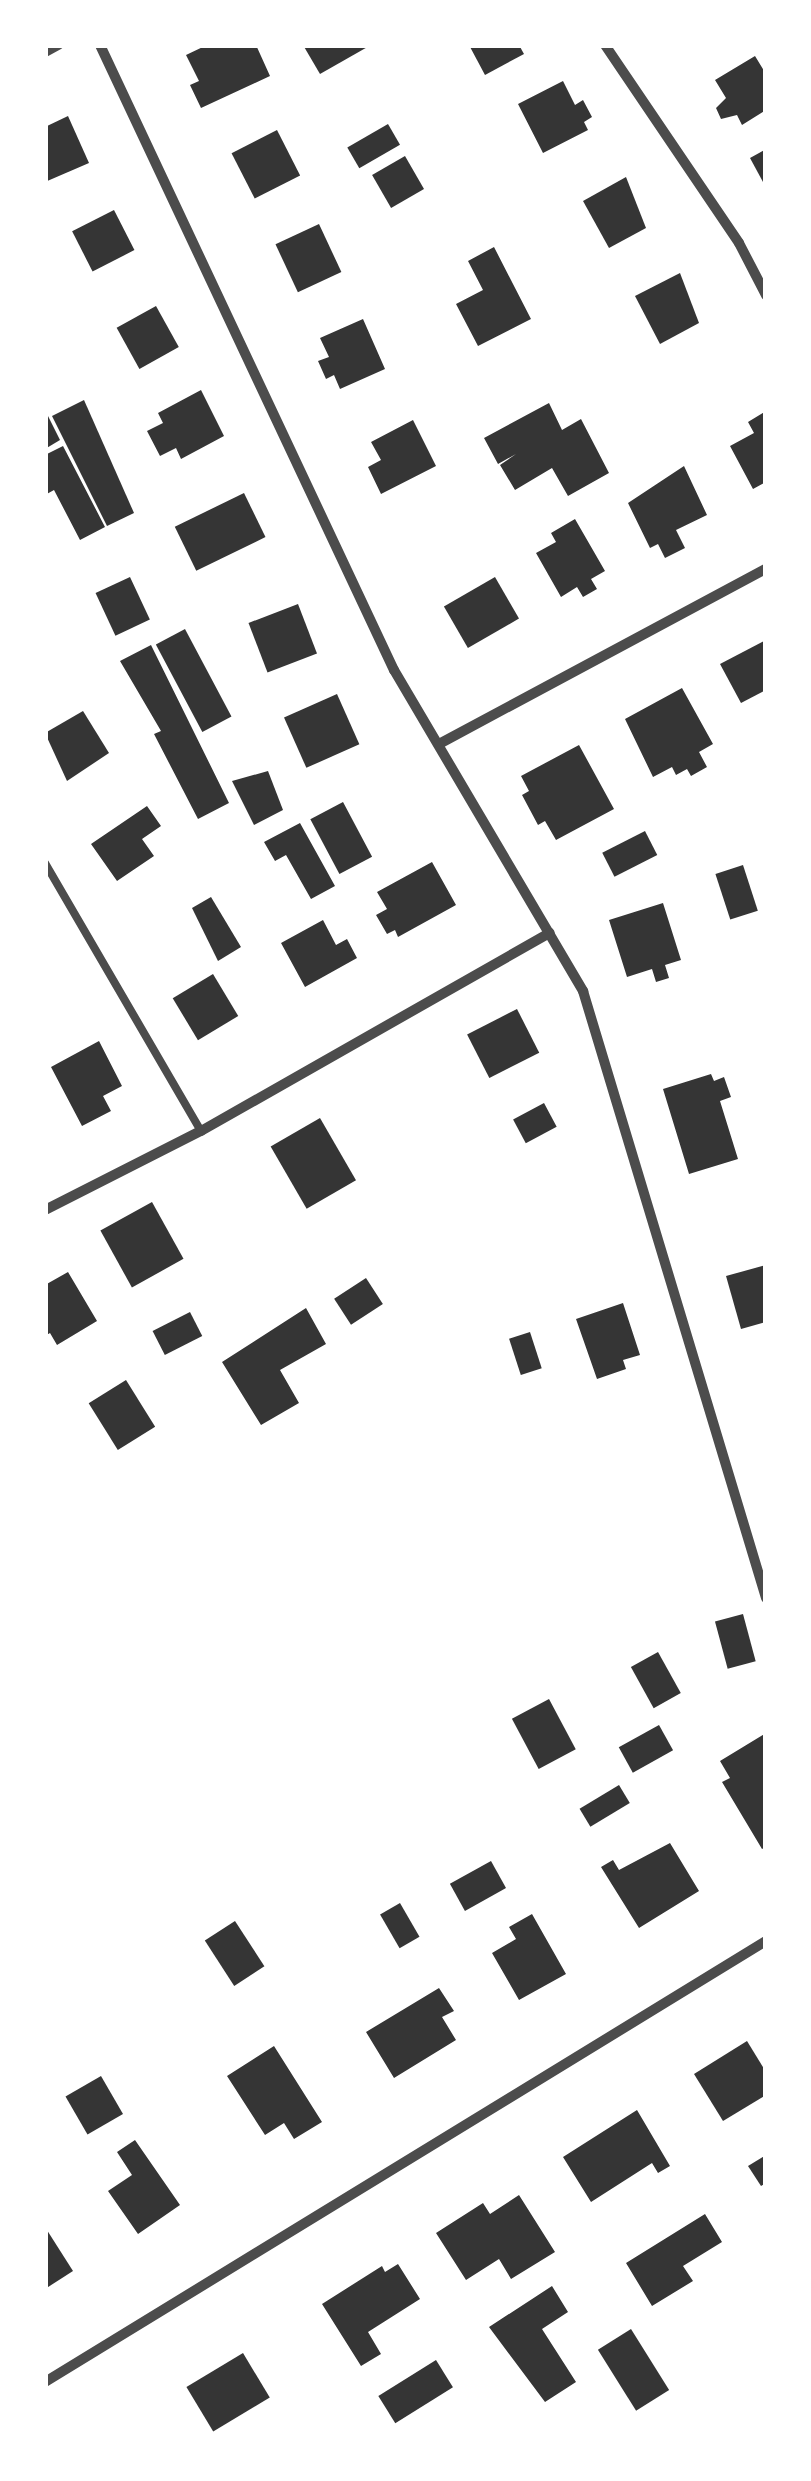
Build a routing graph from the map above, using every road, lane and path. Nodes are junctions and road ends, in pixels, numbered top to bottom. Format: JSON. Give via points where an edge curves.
{"nodes":[{"id":1,"x":58,"y":45,"type":"edge"},
{"id":2,"x":100,"y":45,"type":"edge"},
{"id":3,"x":604,"y":45,"type":"edge"},
{"id":4,"x":45,"y":52,"type":"edge"},
{"id":5,"x":766,"y":295,"type":"edge"},
{"id":6,"x":766,"y":569,"type":"edge"},
{"id":7,"x":439,"y":744,"type":"junction"},
{"id":8,"x":45,"y":863,"type":"edge"},
{"id":9,"x":550,"y":933,"type":"junction"},
{"id":10,"x":202,"y":1130,"type":"junction"},
{"id":11,"x":45,"y":1210,"type":"edge"},
{"id":12,"x":766,"y":1598,"type":"edge"},
{"id":13,"x":766,"y":1941,"type":"edge"},
{"id":14,"x":45,"y":2382,"type":"edge"}],
"edges":[{"from":1,"to":4,"type":"street"},
{"from":2,"to":7,"type":"street","via":[[386,652]]},
{"from":3,"to":5,"type":"street","via":[[739,243]]},
{"from":6,"to":7,"type":"street"},
{"from":7,"to":9,"type":"street","via":[[512,879]]},
{"from":8,"to":10,"type":"lane"},
{"from":9,"to":10,"type":"street"},
{"from":9,"to":12,"type":"street","via":[[583,990]]},
{"from":10,"to":11,"type":"street"},
{"from":13,"to":14,"type":"street"}]}
